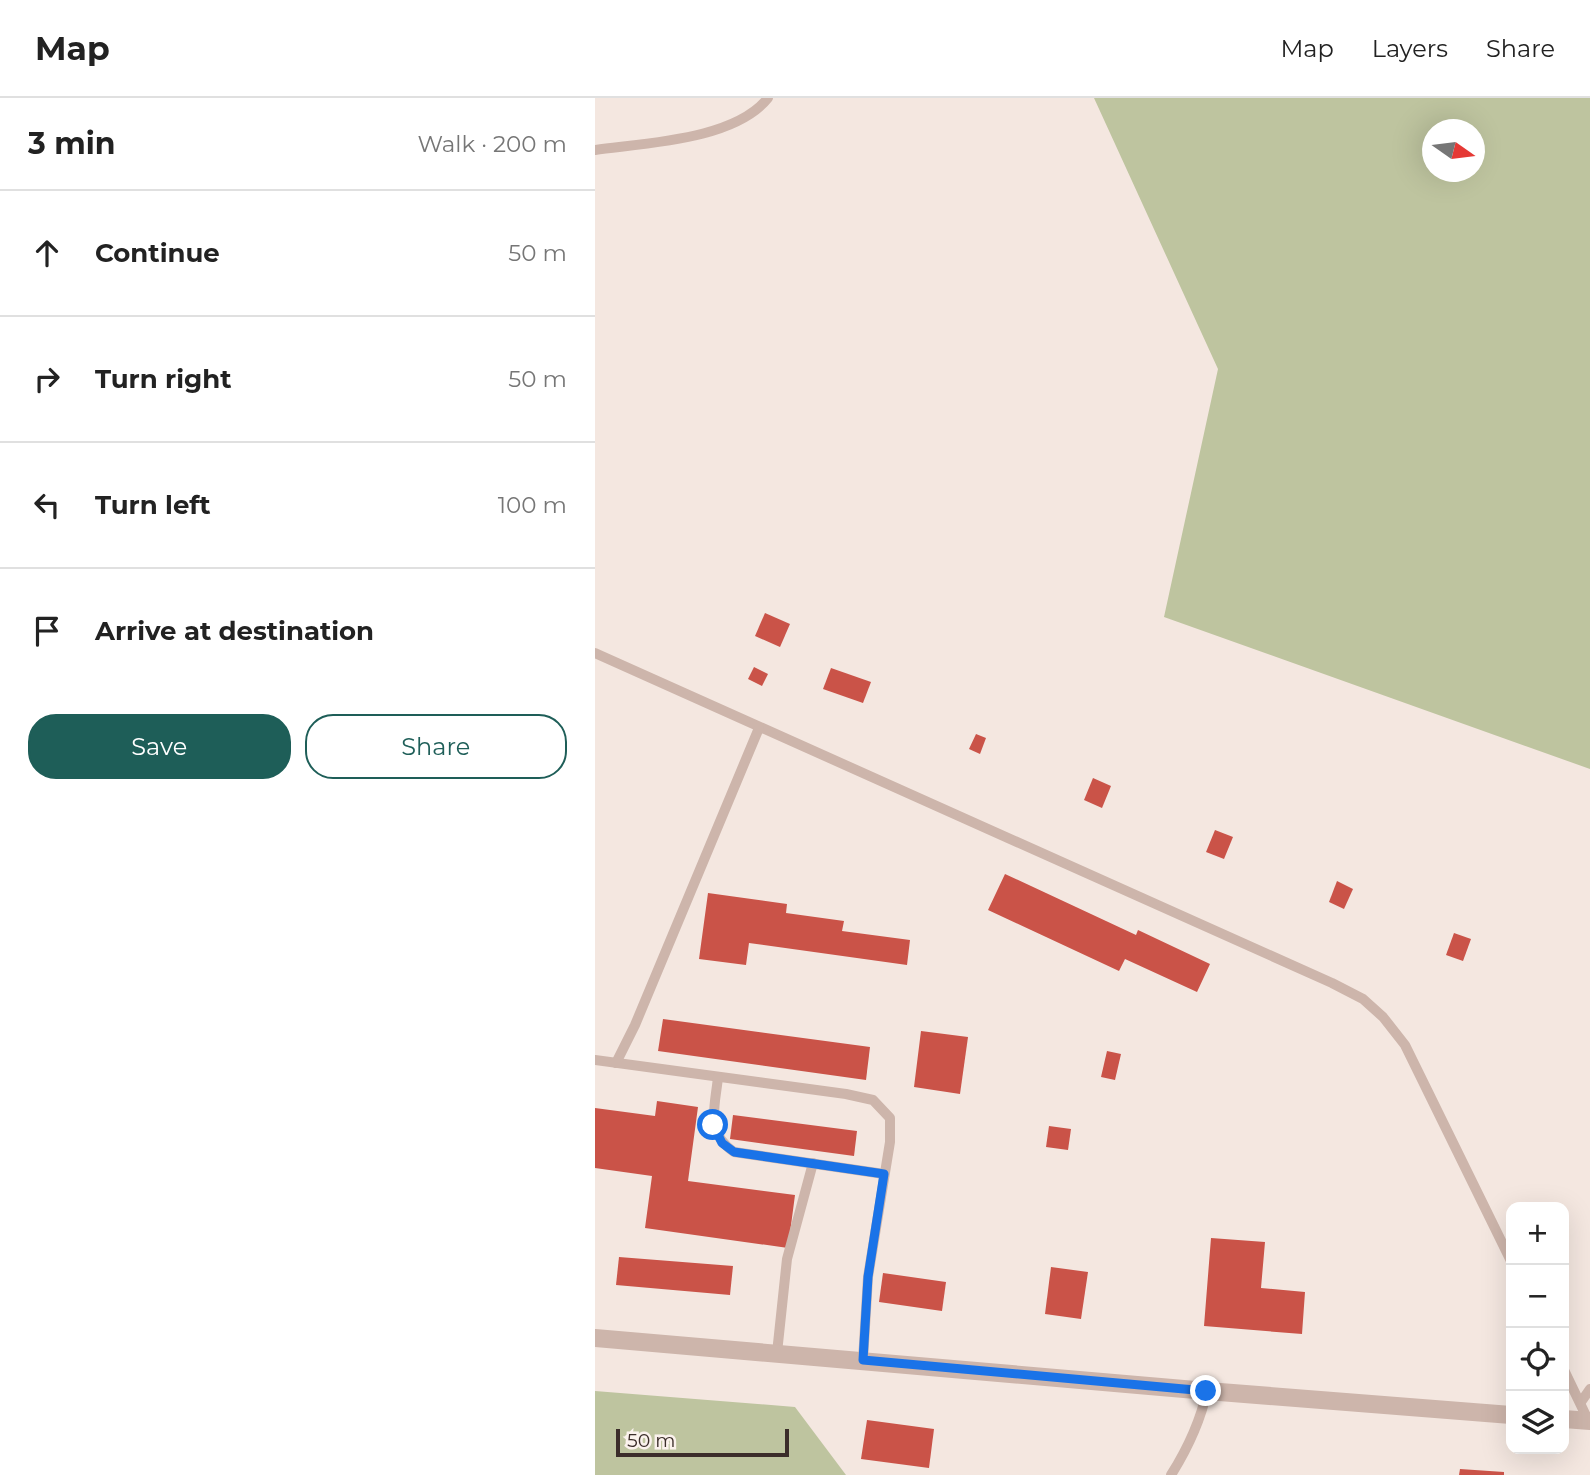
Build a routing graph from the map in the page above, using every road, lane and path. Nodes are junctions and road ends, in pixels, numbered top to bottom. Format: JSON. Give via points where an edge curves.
{"nodes":[{"id":1,"x":768,"y":98,"type":"edge"},
{"id":2,"x":595,"y":150,"type":"edge"},
{"id":3,"x":595,"y":653,"type":"edge"},
{"id":4,"x":759,"y":728,"type":"junction"},
{"id":5,"x":595,"y":1060,"type":"edge"},
{"id":6,"x":617,"y":1063,"type":"junction"},
{"id":7,"x":718,"y":1077,"type":"junction"},
{"id":8,"x":813,"y":1163,"type":"junction"},
{"id":9,"x":884,"y":1174,"type":"junction"},
{"id":10,"x":1506,"y":1251,"type":"edge"},
{"id":11,"x":595,"y":1338,"type":"edge"},
{"id":12,"x":777,"y":1353,"type":"junction"},
{"id":13,"x":863,"y":1360,"type":"junction"},
{"id":14,"x":1569,"y":1379,"type":"edge"},
{"id":15,"x":1590,"y":1389,"type":"edge"},
{"id":16,"x":1206,"y":1391,"type":"junction"},
{"id":17,"x":1581,"y":1402,"type":"junction"},
{"id":18,"x":1506,"y":1415,"type":"edge"},
{"id":19,"x":1569,"y":1420,"type":"edge"},
{"id":20,"x":1590,"y":1422,"type":"edge"},
{"id":21,"x":1171,"y":1475,"type":"edge"}],
"edges":[{"from":1,"to":2,"type":"lane","via":[[745,118],[723,127]]},
{"from":3,"to":4,"type":"lane"},
{"from":4,"to":6,"type":"lane"},
{"from":4,"to":10,"type":"lane","via":[[1363,999],[1405,1045]]},
{"from":5,"to":6,"type":"lane"},
{"from":6,"to":7,"type":"lane"},
{"from":7,"to":8,"type":"lane","via":[[713,1125],[722,1143],[734,1152]]},
{"from":7,"to":9,"type":"lane","via":[[873,1100],[890,1118]]},
{"from":8,"to":9,"type":"lane"},
{"from":8,"to":12,"type":"lane","via":[[787,1259]]},
{"from":9,"to":13,"type":"lane","via":[[868,1277]]},
{"from":11,"to":12,"type":"street"},
{"from":12,"to":13,"type":"street"},
{"from":13,"to":16,"type":"street"},
{"from":14,"to":17,"type":"lane"},
{"from":15,"to":17,"type":"lane"},
{"from":16,"to":18,"type":"street"},
{"from":16,"to":21,"type":"lane","via":[[1202,1416]]},
{"from":17,"to":20,"type":"lane"},
{"from":19,"to":20,"type":"street"}]}
